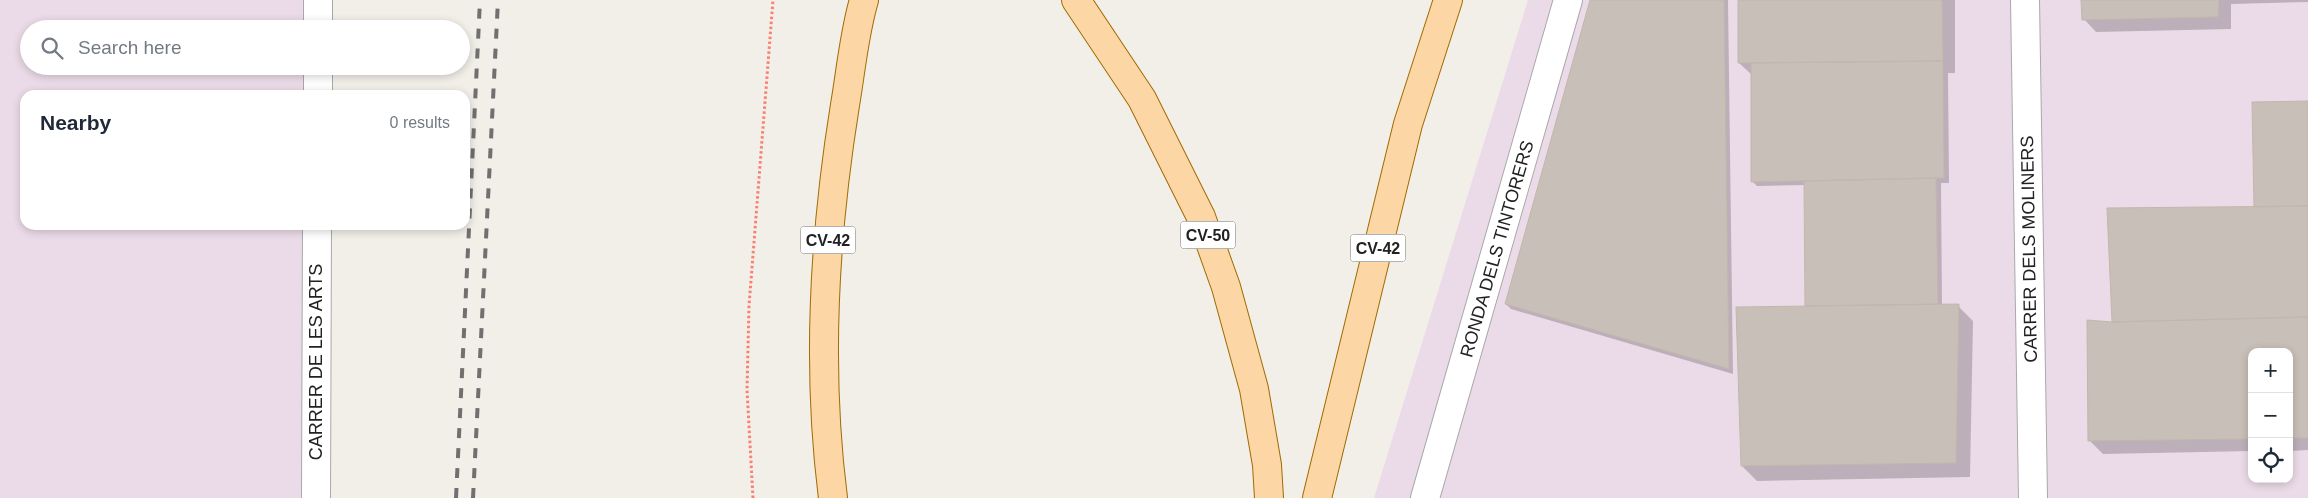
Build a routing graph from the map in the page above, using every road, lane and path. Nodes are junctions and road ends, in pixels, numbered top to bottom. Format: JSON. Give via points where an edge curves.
{"nodes":[{"id":1,"x":318,"y":0,"type":"edge"},
{"id":2,"x":773,"y":0,"type":"edge"},
{"id":3,"x":864,"y":0,"type":"edge"},
{"id":4,"x":1076,"y":0,"type":"edge"},
{"id":5,"x":1448,"y":0,"type":"edge"},
{"id":6,"x":1568,"y":0,"type":"edge"},
{"id":7,"x":2025,"y":0,"type":"edge"},
{"id":8,"x":318,"y":20,"type":"edge"},
{"id":9,"x":318,"y":75,"type":"edge"},
{"id":10,"x":318,"y":90,"type":"edge"},
{"id":11,"x":317,"y":230,"type":"edge"},
{"id":12,"x":316,"y":498,"type":"edge"},
{"id":13,"x":753,"y":498,"type":"edge"},
{"id":14,"x":833,"y":498,"type":"edge"},
{"id":15,"x":1269,"y":498,"type":"edge"},
{"id":16,"x":1317,"y":498,"type":"edge"},
{"id":17,"x":1425,"y":498,"type":"edge"},
{"id":18,"x":2033,"y":498,"type":"edge"}],
"edges":[{"from":1,"to":8,"type":"street"},
{"from":2,"to":13,"type":"path","via":[[749,306],[747,390]]},
{"from":3,"to":14,"type":"main road","number":"CV-42","via":[[832,184],[824,279],[824,382]]},
{"from":4,"to":15,"type":"main road","number":"CV-50","via":[[1142,99],[1201,218],[1226,288],[1254,389],[1267,465]]},
{"from":5,"to":16,"type":"main road","number":"CV-42","via":[[1408,124]]},
{"from":6,"to":17,"type":"street","name":"RONDA DELS TINTORERS"},
{"from":7,"to":18,"type":"street","name":"CARRER DELS MOLINERS"},
{"from":9,"to":10,"type":"street"},
{"from":11,"to":12,"type":"street","name":"CARRER DE LES ARTS"}]}
